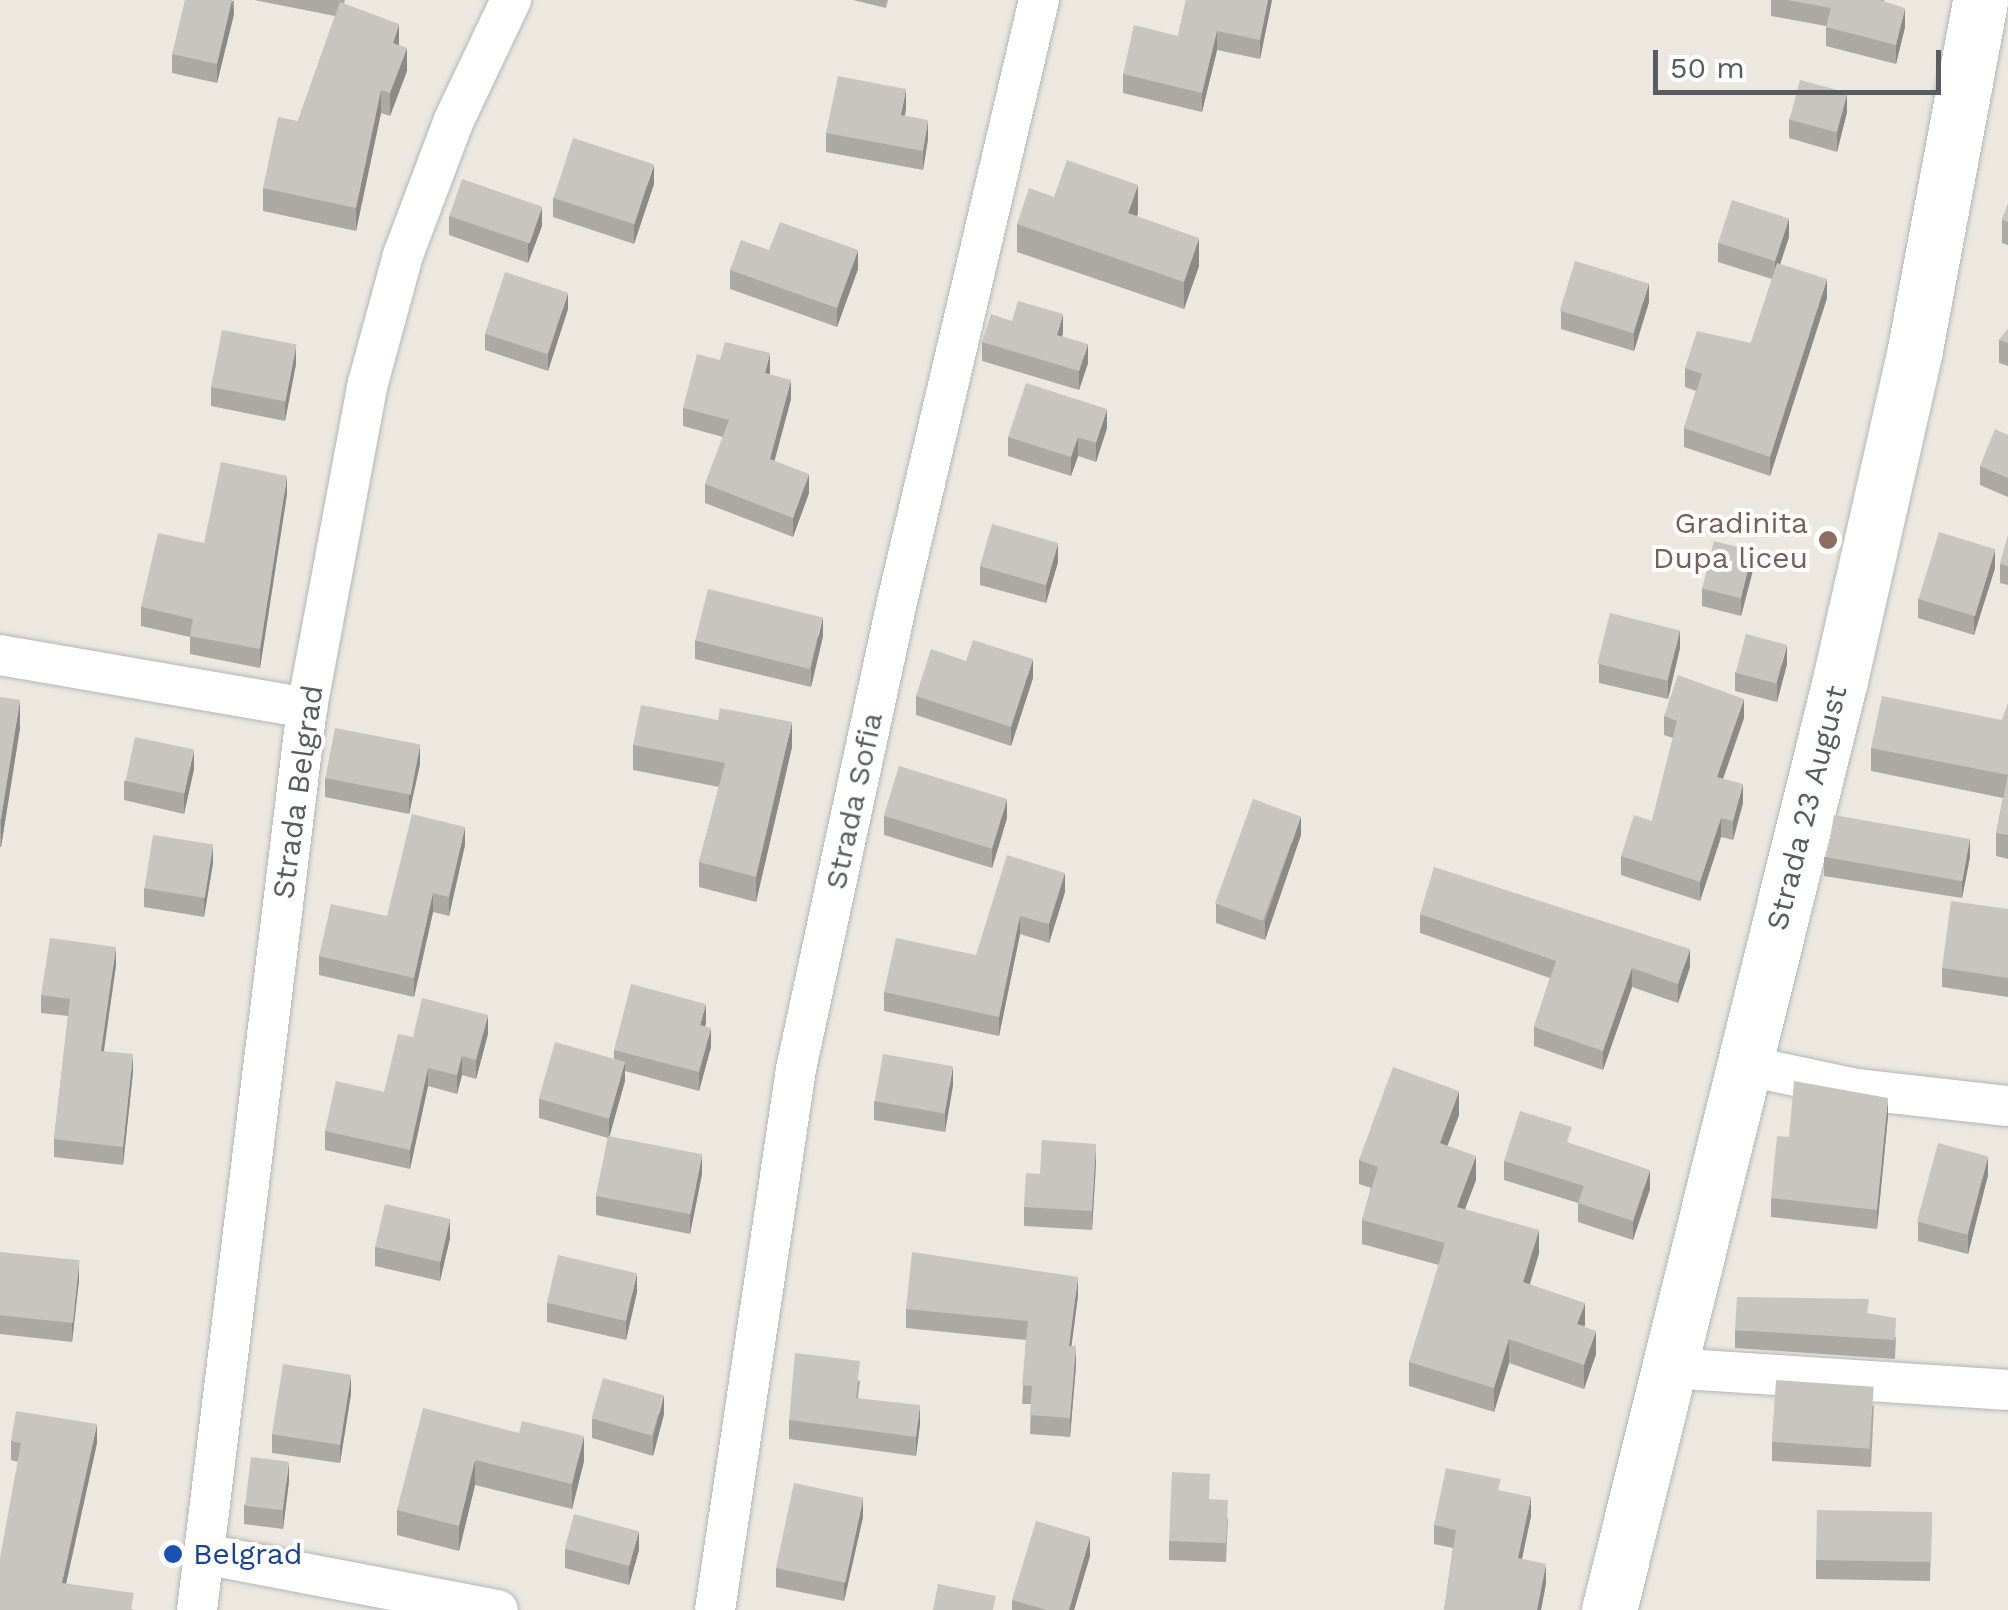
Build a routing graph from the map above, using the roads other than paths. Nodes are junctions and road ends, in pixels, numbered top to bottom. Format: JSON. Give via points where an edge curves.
{"nodes":[{"id":1,"x":510,"y":0,"type":"edge"},
{"id":2,"x":1040,"y":0,"type":"edge"},
{"id":3,"x":1980,"y":0,"type":"edge"},
{"id":4,"x":0,"y":655,"type":"edge"},
{"id":5,"x":307,"y":708,"type":"junction"},
{"id":6,"x":1744,"y":1065,"type":"junction"},
{"id":7,"x":2008,"y":1106,"type":"edge"},
{"id":8,"x":1669,"y":1368,"type":"junction"},
{"id":9,"x":2008,"y":1390,"type":"edge"},
{"id":10,"x":204,"y":1554,"type":"junction"},
{"id":11,"x":197,"y":1610,"type":"edge"},
{"id":12,"x":498,"y":1610,"type":"edge"},
{"id":13,"x":715,"y":1610,"type":"edge"},
{"id":14,"x":1609,"y":1610,"type":"edge"}],
"edges":[{"from":1,"to":5,"type":"street","name":"Strada Belgrad","via":[[454,120],[380,326]]},
{"from":2,"to":13,"type":"street","name":"Strada Sofia","via":[[897,602],[796,1069]]},
{"from":3,"to":6,"type":"main road","name":"Strada 23 August","via":[[1910,368]]},
{"from":4,"to":5,"type":"street"},
{"from":5,"to":10,"type":"street","name":"Strada Belgrad"},
{"from":6,"to":7,"type":"street","via":[[1856,1089]]},
{"from":6,"to":8,"type":"main road","name":"Strada 23 August"},
{"from":8,"to":9,"type":"street"},
{"from":8,"to":14,"type":"main road","name":"Strada 23 August"},
{"from":10,"to":11,"type":"street","name":"Strada Belgrad"},
{"from":10,"to":12,"type":"street"}]}
